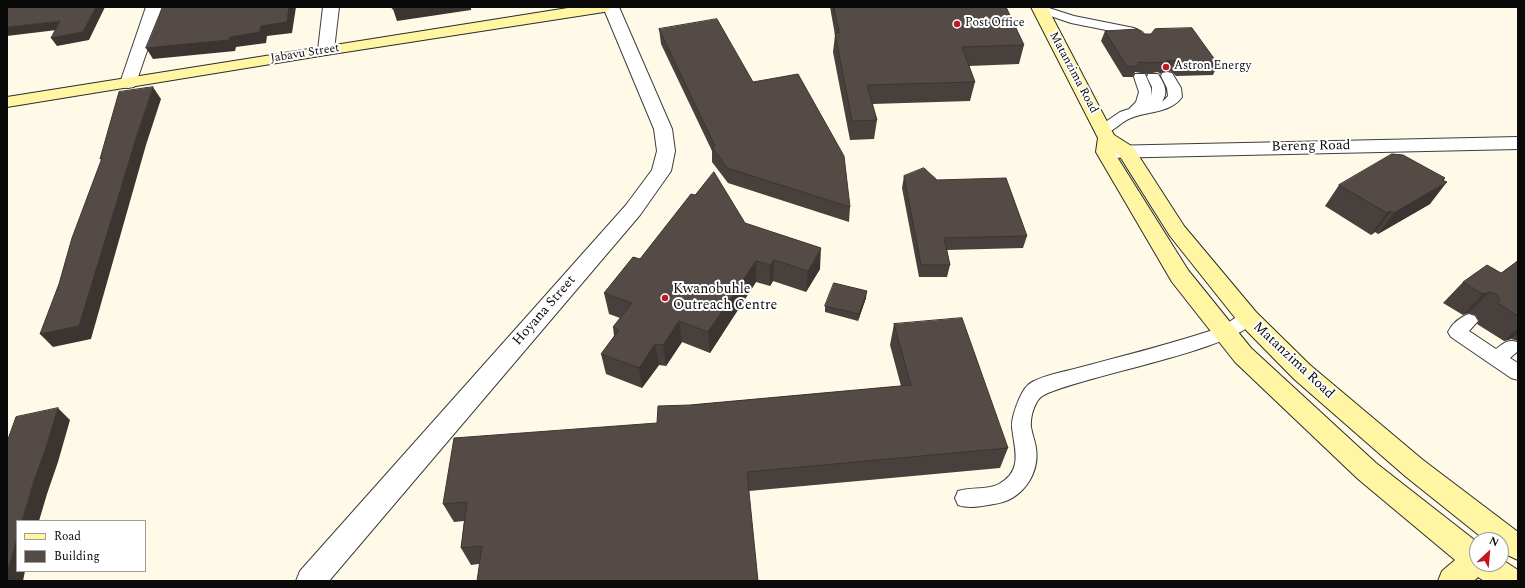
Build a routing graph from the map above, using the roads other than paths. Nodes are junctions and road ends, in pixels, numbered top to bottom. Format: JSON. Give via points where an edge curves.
{"nodes":[{"id":1,"x":154,"y":7,"type":"edge"},
{"id":2,"x":331,"y":7,"type":"edge"},
{"id":3,"x":604,"y":7,"type":"edge"},
{"id":4,"x":611,"y":7,"type":"edge"},
{"id":5,"x":1040,"y":8,"type":"edge"},
{"id":6,"x":1092,"y":24,"type":"junction"},
{"id":7,"x":1136,"y":40,"type":"edge"},
{"id":8,"x":1117,"y":41,"type":"edge"},
{"id":9,"x":326,"y":50,"type":"junction"},
{"id":10,"x":1167,"y":76,"type":"dead end"},
{"id":11,"x":128,"y":83,"type":"junction"},
{"id":12,"x":7,"y":102,"type":"edge"},
{"id":13,"x":1148,"y":108,"type":"junction"},
{"id":14,"x":1133,"y":113,"type":"junction"},
{"id":15,"x":1105,"y":140,"type":"junction"},
{"id":16,"x":1518,"y":143,"type":"edge"},
{"id":17,"x":1126,"y":151,"type":"junction"},
{"id":18,"x":1248,"y":318,"type":"junction"},
{"id":19,"x":1468,"y":321,"type":"dead end"},
{"id":20,"x":1224,"y":333,"type":"junction"},
{"id":21,"x":1511,"y":347,"type":"dead end"},
{"id":22,"x":1497,"y":359,"type":"junction"},
{"id":23,"x":1518,"y":373,"type":"edge"},
{"id":24,"x":965,"y":498,"type":"dead end"},
{"id":25,"x":1511,"y":540,"type":"edge"},
{"id":26,"x":1469,"y":554,"type":"edge"},
{"id":27,"x":1469,"y":567,"type":"edge"},
{"id":28,"x":1496,"y":572,"type":"edge"},
{"id":29,"x":310,"y":581,"type":"edge"},
{"id":30,"x":1452,"y":581,"type":"edge"},
{"id":31,"x":1510,"y":581,"type":"edge"}],
"edges":[{"from":1,"to":11,"type":"street"},
{"from":2,"to":9,"type":"street"},
{"from":3,"to":9,"type":"street","name":"Jabavu Street"},
{"from":4,"to":29,"type":"street","name":"Hoyana Street","via":[[663,130],[666,151],[661,171],[633,210]]},
{"from":5,"to":6,"type":"lane"},
{"from":5,"to":15,"type":"street","name":"Matanzima Road"},
{"from":6,"to":7,"type":"lane","via":[[1107,26]]},
{"from":6,"to":8,"type":"lane","via":[[1109,32]]},
{"from":9,"to":11,"type":"street","name":"Jabavu Street"},
{"from":10,"to":13,"type":"lane","via":[[1174,88],[1175,97],[1166,105]]},
{"from":11,"to":12,"type":"street","name":"Jabavu Street"},
{"from":13,"to":14,"type":"lane"},
{"from":13,"to":14,"type":"lane","via":[[1157,102],[1160,87],[1146,77],[1143,104]]},
{"from":14,"to":15,"type":"lane","via":[[1125,115]]},
{"from":15,"to":17,"type":"street","name":"Bereng Road"},
{"from":15,"to":20,"type":"street","name":"Matanzima Road","via":[[1180,276]]},
{"from":16,"to":17,"type":"street","name":"Bereng Road"},
{"from":17,"to":18,"type":"street","name":"Matanzima Road","via":[[1177,231]]},
{"from":18,"to":20,"type":"lane"},
{"from":18,"to":25,"type":"street","name":"Matanzima Road","via":[[1302,372],[1414,468]]},
{"from":19,"to":22,"type":"lane","via":[[1456,332]]},
{"from":20,"to":24,"type":"lane","via":[[1052,382],[1034,391],[1023,414],[1021,426],[1026,460],[1023,472],[1015,485],[1001,494]]},
{"from":20,"to":26,"type":"street","name":"Matanzima Road","via":[[1243,355],[1367,471]]},
{"from":21,"to":22,"type":"lane"},
{"from":22,"to":23,"type":"lane"},
{"from":27,"to":30,"type":"street"},
{"from":28,"to":31,"type":"street"}]}
